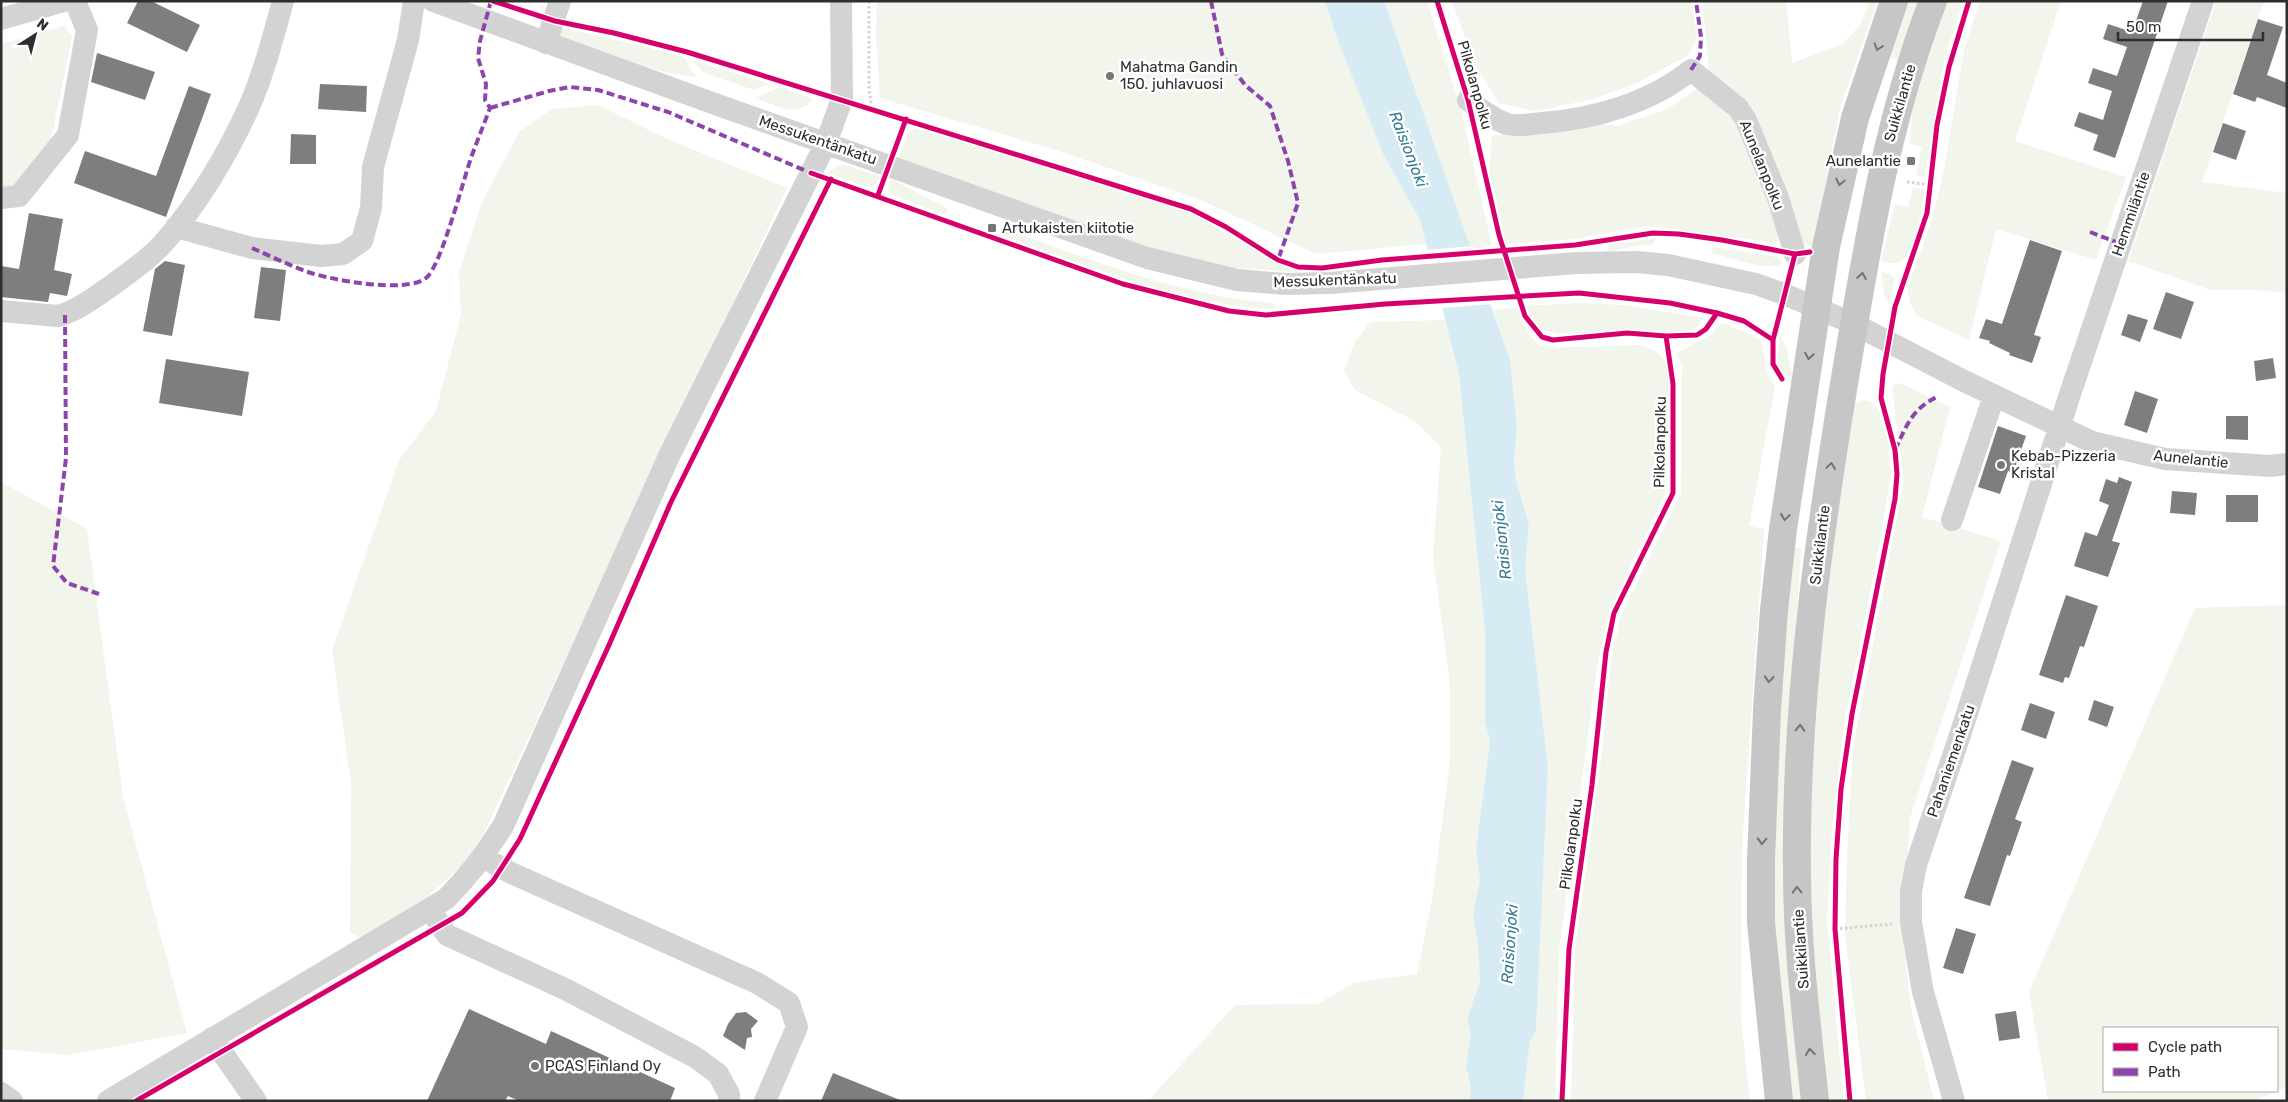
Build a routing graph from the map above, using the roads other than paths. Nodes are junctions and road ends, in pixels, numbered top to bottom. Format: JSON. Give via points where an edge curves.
{"nodes":[{"id":1,"x":64,"y":1,"type":"edge"},
{"id":2,"x":75,"y":1,"type":"edge"},
{"id":3,"x":283,"y":1,"type":"edge"},
{"id":4,"x":414,"y":1,"type":"edge"},
{"id":5,"x":433,"y":1,"type":"edge"},
{"id":6,"x":560,"y":1,"type":"edge"},
{"id":7,"x":841,"y":1,"type":"edge"},
{"id":8,"x":1894,"y":1,"type":"edge"},
{"id":9,"x":1933,"y":1,"type":"edge"},
{"id":10,"x":2203,"y":1,"type":"edge"},
{"id":11,"x":1,"y":19,"type":"edge"},
{"id":12,"x":546,"y":43,"type":"junction"},
{"id":13,"x":1468,"y":100,"type":"dead end"},
{"id":14,"x":826,"y":143,"type":"junction"},
{"id":15,"x":1,"y":198,"type":"edge"},
{"id":16,"x":176,"y":227,"type":"junction"},
{"id":17,"x":1794,"y":254,"type":"dead end"},
{"id":18,"x":1817,"y":308,"type":"junction"},
{"id":19,"x":1,"y":311,"type":"edge"},
{"id":20,"x":1854,"y":324,"type":"junction"},
{"id":21,"x":1994,"y":396,"type":"junction"},
{"id":22,"x":2059,"y":427,"type":"junction"},
{"id":23,"x":2287,"y":464,"type":"edge"},
{"id":24,"x":1952,"y":520,"type":"dead end"},
{"id":25,"x":483,"y":857,"type":"junction"},
{"id":26,"x":430,"y":909,"type":"junction"},
{"id":27,"x":212,"y":1038,"type":"junction"},
{"id":28,"x":1,"y":1093,"type":"edge"},
{"id":29,"x":12,"y":1101,"type":"edge"},
{"id":30,"x":108,"y":1101,"type":"edge"},
{"id":31,"x":256,"y":1101,"type":"edge"},
{"id":32,"x":729,"y":1101,"type":"edge"},
{"id":33,"x":765,"y":1101,"type":"edge"},
{"id":34,"x":1779,"y":1101,"type":"edge"},
{"id":35,"x":1814,"y":1101,"type":"edge"},
{"id":36,"x":1954,"y":1101,"type":"edge"}],
"edges":[{"from":1,"to":11,"type":"street"},
{"from":2,"to":15,"type":"street","via":[[87,30],[68,135],[19,196]]},
{"from":3,"to":16,"type":"street","via":[[265,65],[249,106],[213,175]]},
{"from":4,"to":16,"type":"street","via":[[408,40],[373,167],[371,208],[362,241],[343,254],[321,256],[252,248]]},
{"from":5,"to":12,"type":"street","name":"Messukentänkatu"},
{"from":6,"to":12,"type":"street"},
{"from":7,"to":14,"type":"street","via":[[842,99]]},
{"from":8,"to":18,"type":"main road","one_way":true,"via":[[1855,118],[1826,247]]},
{"from":20,"to":9,"type":"main road","name":"Suikkilantie","one_way":true,"via":[[1891,130]]},
{"from":10,"to":22,"type":"street","name":"Hemmiläntie"},
{"from":12,"to":14,"type":"street","name":"Messukentänkatu"},
{"from":13,"to":17,"type":"street","name":"Aunelanpolku","via":[[1508,124],[1567,121],[1606,112],[1654,94],[1691,70],[1738,108],[1746,120],[1778,198]]},
{"from":14,"to":18,"type":"street","name":"Messukentänkatu","via":[[1147,258],[1237,280],[1285,284],[1576,263],[1637,262],[1756,284]]},
{"from":14,"to":25,"type":"street","via":[[670,454],[503,826]]},
{"from":16,"to":19,"type":"street","via":[[166,241],[132,271],[93,299],[64,314]]},
{"from":18,"to":20,"type":"street","name":"Messukentänkatu"},
{"from":18,"to":34,"type":"main road","one_way":true,"via":[[1782,538],[1767,710],[1761,923]]},
{"from":20,"to":21,"type":"street","name":"Aunelantie"},
{"from":35,"to":20,"type":"main road","name":"Suikkilantie","one_way":true,"via":[[1798,937],[1801,718],[1820,539]]},
{"from":21,"to":22,"type":"street","name":"Aunelantie"},
{"from":21,"to":24,"type":"street"},
{"from":22,"to":23,"type":"street","name":"Aunelantie","via":[[2092,442],[2165,459],[2270,466]]},
{"from":22,"to":36,"type":"street","name":"Pahaniemenkatu","via":[[1916,865],[1911,892],[1911,922],[1923,992]]},
{"from":25,"to":26,"type":"street","via":[[446,899]]},
{"from":25,"to":33,"type":"street","via":[[509,872],[757,983],[789,1003],[797,1027]]},
{"from":26,"to":27,"type":"street"},
{"from":26,"to":32,"type":"street","via":[[447,935],[565,989],[695,1057],[718,1074],[729,1094]]},
{"from":27,"to":30,"type":"street"},
{"from":27,"to":31,"type":"street"},
{"from":28,"to":29,"type":"street"}]}
